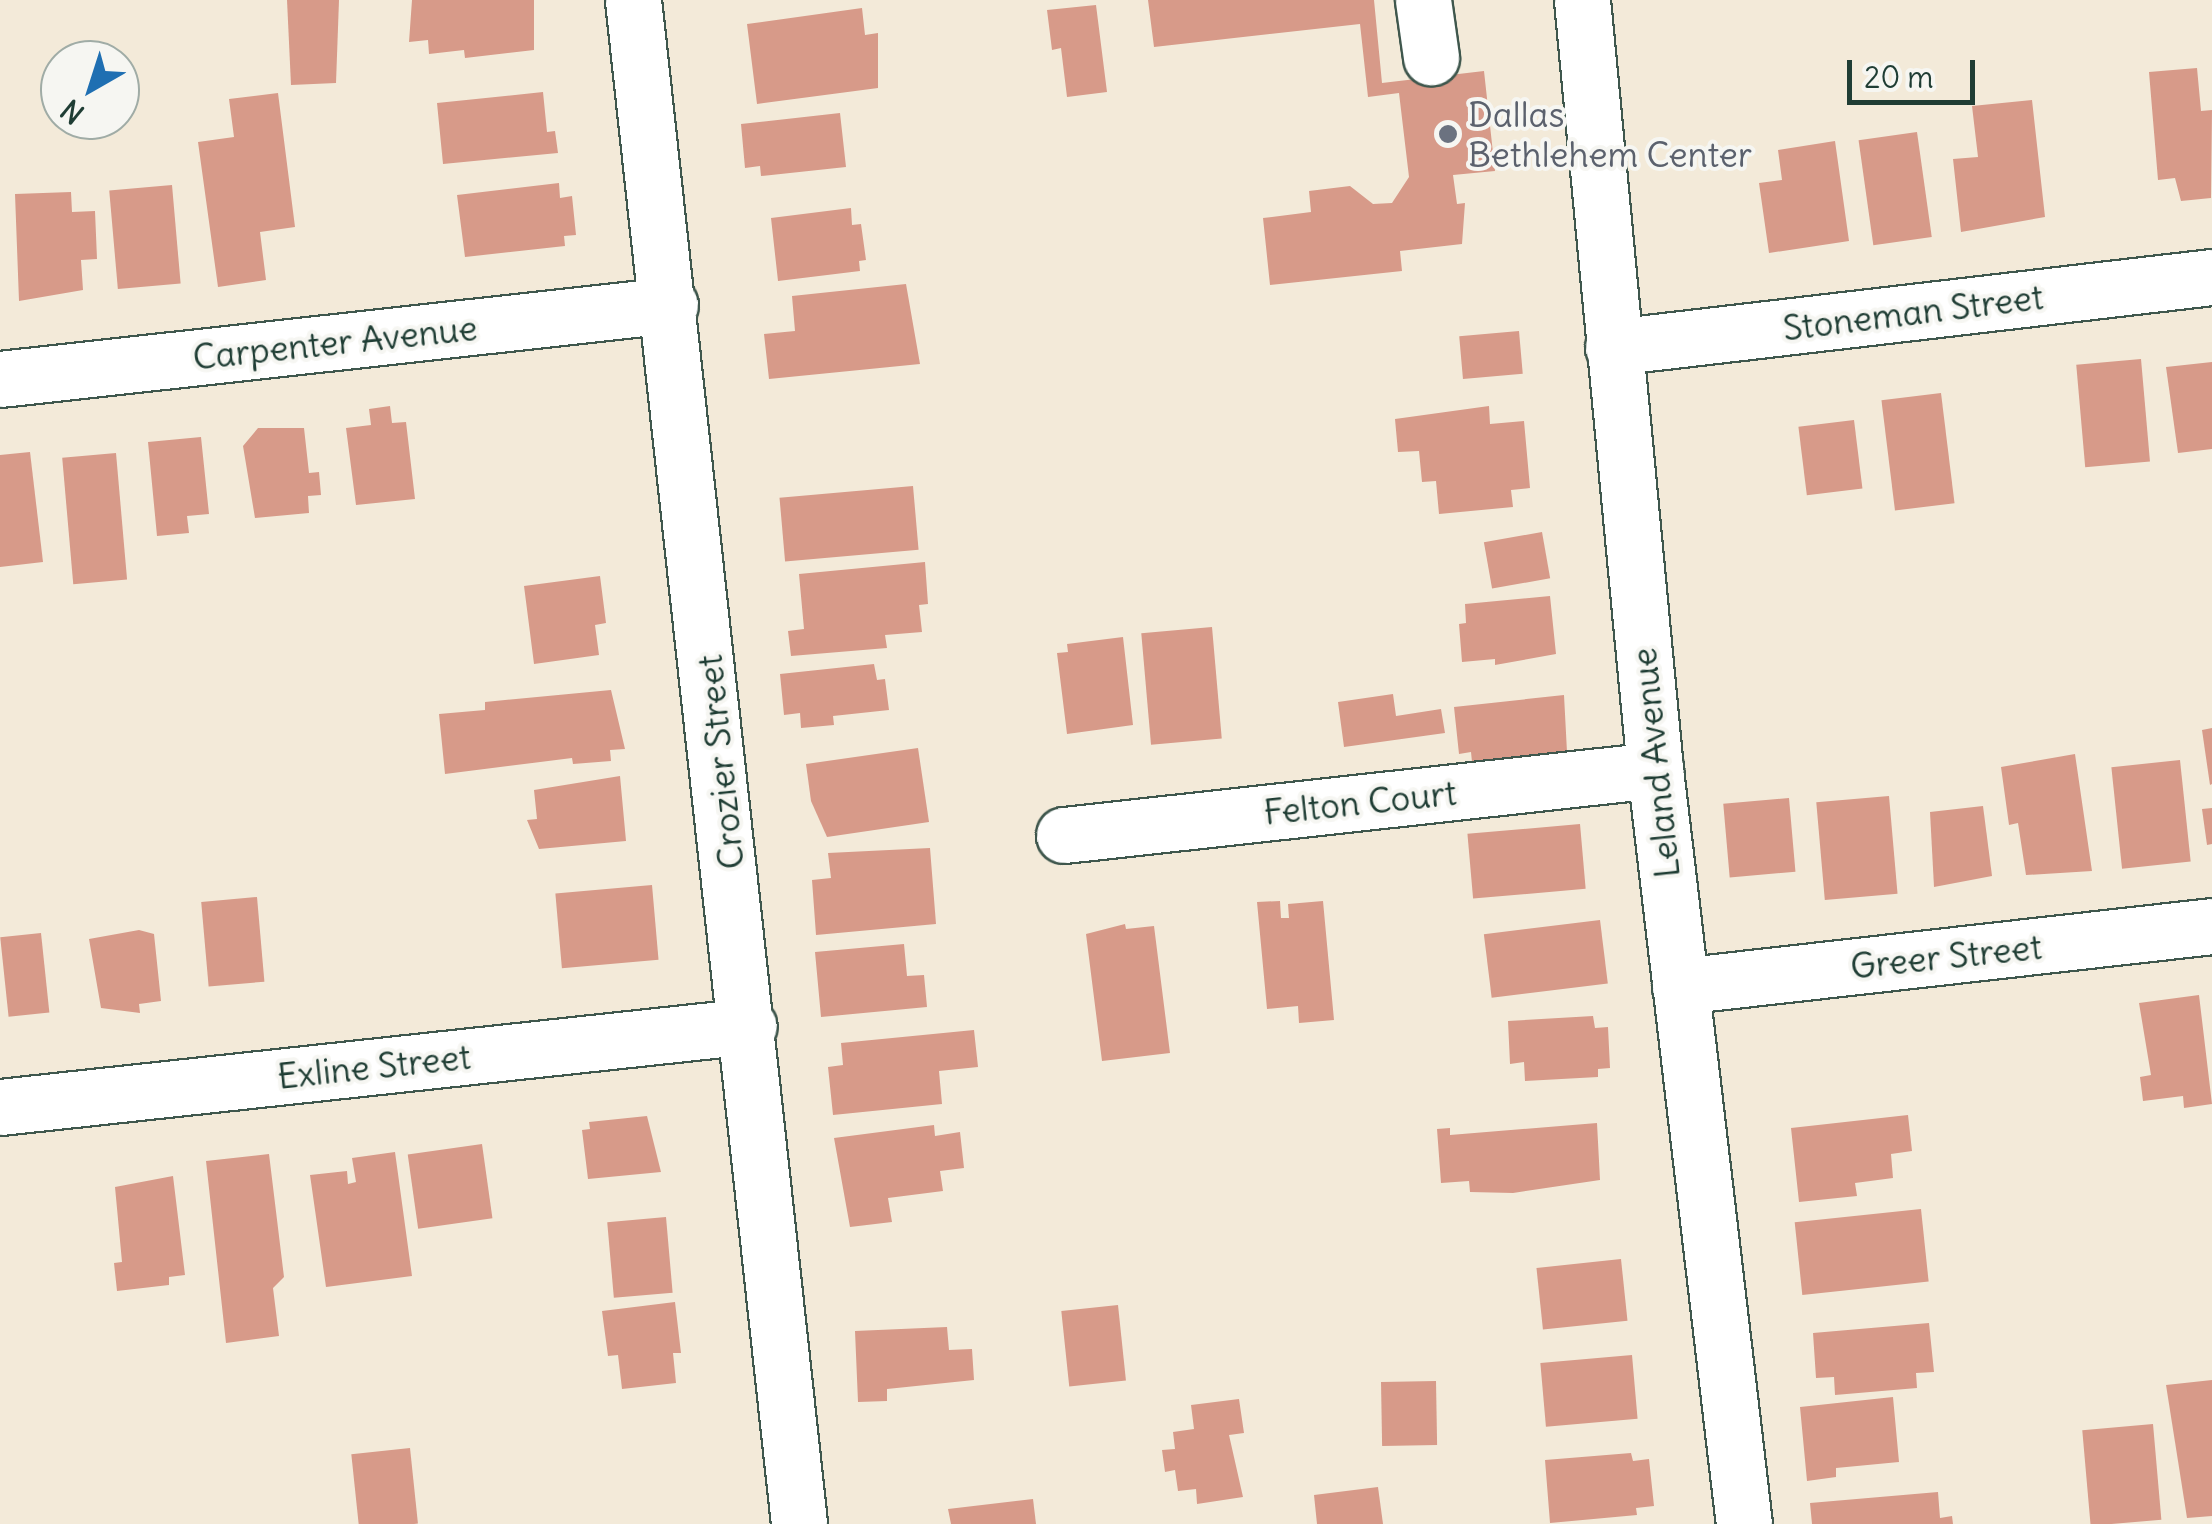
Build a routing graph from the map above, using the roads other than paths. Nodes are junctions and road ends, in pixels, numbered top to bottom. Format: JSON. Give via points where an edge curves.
{"nodes":[{"id":1,"x":633,"y":0,"type":"edge"},
{"id":2,"x":1423,"y":0,"type":"edge"},
{"id":3,"x":1582,"y":0,"type":"edge"},
{"id":4,"x":1431,"y":57,"type":"dead end"},
{"id":5,"x":2212,"y":277,"type":"edge"},
{"id":6,"x":670,"y":305,"type":"junction"},
{"id":7,"x":1614,"y":347,"type":"junction"},
{"id":8,"x":0,"y":379,"type":"edge"},
{"id":9,"x":1655,"y":770,"type":"junction"},
{"id":10,"x":1064,"y":835,"type":"dead end"},
{"id":11,"x":2212,"y":926,"type":"edge"},
{"id":12,"x":1680,"y":986,"type":"junction"},
{"id":13,"x":749,"y":1026,"type":"junction"},
{"id":14,"x":0,"y":1107,"type":"edge"},
{"id":15,"x":799,"y":1524,"type":"edge"},
{"id":16,"x":1744,"y":1524,"type":"edge"}],
"edges":[{"from":1,"to":6,"type":"street","name":"Crozier Street"},
{"from":2,"to":4,"type":"street"},
{"from":3,"to":7,"type":"street","name":"Leland Avenue"},
{"from":5,"to":7,"type":"street","name":"Stoneman Street"},
{"from":6,"to":8,"type":"street","name":"Carpenter Avenue"},
{"from":6,"to":13,"type":"street","name":"Crozier Street"},
{"from":7,"to":9,"type":"street","name":"Leland Avenue"},
{"from":9,"to":10,"type":"street","name":"Felton Court"},
{"from":9,"to":12,"type":"street","name":"Leland Avenue"},
{"from":11,"to":12,"type":"street","name":"Greer Street"},
{"from":12,"to":16,"type":"street","name":"Leland Avenue"},
{"from":13,"to":14,"type":"street","name":"Exline Street"},
{"from":13,"to":15,"type":"street","name":"Crozier Street"}]}
